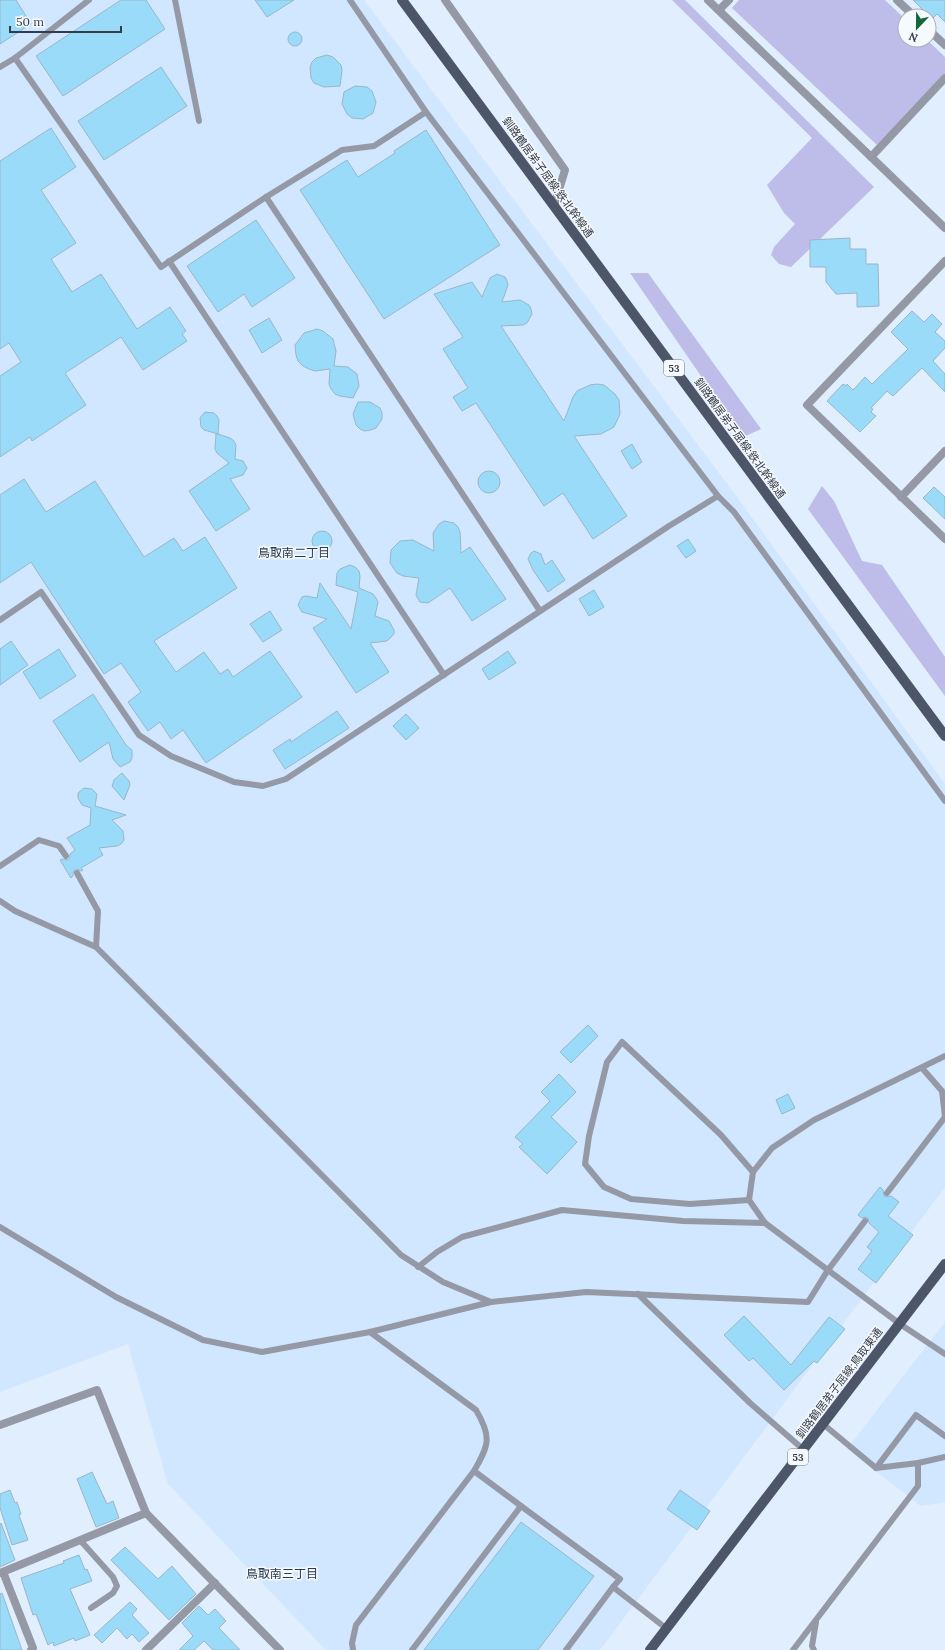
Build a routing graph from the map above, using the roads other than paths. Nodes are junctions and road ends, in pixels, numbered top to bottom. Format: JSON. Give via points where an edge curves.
{"nodes":[{"id":1,"x":89,"y":0,"type":"edge"},
{"id":2,"x":175,"y":0,"type":"edge"},
{"id":3,"x":350,"y":0,"type":"edge"},
{"id":4,"x":402,"y":0,"type":"edge"},
{"id":5,"x":445,"y":0,"type":"edge"},
{"id":6,"x":708,"y":0,"type":"edge"},
{"id":7,"x":729,"y":0,"type":"edge"},
{"id":8,"x":897,"y":0,"type":"edge"},
{"id":9,"x":906,"y":8,"type":"edge"},
{"id":10,"x":719,"y":10,"type":"junction"},
{"id":11,"x":937,"y":38,"type":"edge"},
{"id":12,"x":945,"y":45,"type":"edge"},
{"id":13,"x":15,"y":58,"type":"junction"},
{"id":14,"x":0,"y":67,"type":"edge"},
{"id":15,"x":945,"y":78,"type":"edge"},
{"id":16,"x":426,"y":112,"type":"junction"},
{"id":17,"x":199,"y":121,"type":"dead end"},
{"id":18,"x":871,"y":157,"type":"junction"},
{"id":19,"x":266,"y":197,"type":"junction"},
{"id":20,"x":554,"y":206,"type":"junction"},
{"id":21,"x":945,"y":228,"type":"edge"},
{"id":22,"x":169,"y":261,"type":"junction"},
{"id":23,"x":945,"y":261,"type":"edge"},
{"id":24,"x":945,"y":451,"type":"edge"},
{"id":25,"x":718,"y":496,"type":"junction"},
{"id":26,"x":901,"y":497,"type":"junction"},
{"id":27,"x":945,"y":539,"type":"edge"},
{"id":28,"x":540,"y":611,"type":"junction"},
{"id":29,"x":0,"y":620,"type":"edge"},
{"id":30,"x":444,"y":675,"type":"junction"},
{"id":31,"x":945,"y":736,"type":"edge"},
{"id":32,"x":945,"y":801,"type":"edge"},
{"id":33,"x":66,"y":856,"type":"dead end"},
{"id":34,"x":0,"y":866,"type":"edge"},
{"id":35,"x":77,"y":874,"type":"dead end"},
{"id":36,"x":0,"y":901,"type":"edge"},
{"id":37,"x":96,"y":947,"type":"junction"},
{"id":38,"x":945,"y":1056,"type":"edge"},
{"id":39,"x":922,"y":1068,"type":"junction"},
{"id":40,"x":945,"y":1117,"type":"edge"},
{"id":41,"x":753,"y":1172,"type":"junction"},
{"id":42,"x":887,"y":1193,"type":"dead end"},
{"id":43,"x":749,"y":1200,"type":"junction"},
{"id":44,"x":865,"y":1221,"type":"dead end"},
{"id":45,"x":765,"y":1223,"type":"junction"},
{"id":46,"x":0,"y":1228,"type":"edge"},
{"id":47,"x":945,"y":1264,"type":"edge"},
{"id":48,"x":418,"y":1266,"type":"junction"},
{"id":49,"x":828,"y":1270,"type":"junction"},
{"id":50,"x":638,"y":1294,"type":"junction"},
{"id":51,"x":491,"y":1302,"type":"junction"},
{"id":52,"x":900,"y":1324,"type":"junction"},
{"id":53,"x":370,"y":1332,"type":"junction"},
{"id":54,"x":945,"y":1354,"type":"edge"},
{"id":55,"x":823,"y":1424,"type":"junction"},
{"id":56,"x":0,"y":1425,"type":"edge"},
{"id":57,"x":945,"y":1436,"type":"edge"},
{"id":58,"x":804,"y":1450,"type":"junction"},
{"id":59,"x":945,"y":1457,"type":"edge"},
{"id":60,"x":918,"y":1463,"type":"junction"},
{"id":61,"x":876,"y":1468,"type":"junction"},
{"id":62,"x":474,"y":1471,"type":"junction"},
{"id":63,"x":521,"y":1506,"type":"junction"},
{"id":64,"x":146,"y":1513,"type":"junction"},
{"id":65,"x":80,"y":1540,"type":"junction"},
{"id":66,"x":2,"y":1572,"type":"edge"},
{"id":67,"x":214,"y":1583,"type":"junction"},
{"id":68,"x":613,"y":1587,"type":"junction"},
{"id":69,"x":91,"y":1608,"type":"dead end"},
{"id":70,"x":816,"y":1620,"type":"junction"},
{"id":71,"x":667,"y":1629,"type":"junction"},
{"id":72,"x":32,"y":1650,"type":"edge"},
{"id":73,"x":146,"y":1650,"type":"edge"},
{"id":74,"x":280,"y":1650,"type":"edge"},
{"id":75,"x":353,"y":1650,"type":"edge"},
{"id":76,"x":412,"y":1650,"type":"edge"},
{"id":77,"x":566,"y":1650,"type":"edge"},
{"id":78,"x":650,"y":1650,"type":"edge"},
{"id":79,"x":793,"y":1650,"type":"edge"},
{"id":80,"x":814,"y":1650,"type":"edge"}],
"edges":[{"from":1,"to":13,"type":"lane"},
{"from":2,"to":17,"type":"lane"},
{"from":3,"to":16,"type":"lane"},
{"from":4,"to":20,"type":"main road","name":"釧路鶴居弟子屈線:鉄北幹線通","number":"53"},
{"from":5,"to":20,"type":"street","via":[[565,170]]},
{"from":6,"to":10,"type":"street"},
{"from":7,"to":10,"type":"street"},
{"from":8,"to":9,"type":"street"},
{"from":10,"to":18,"type":"street"},
{"from":11,"to":12,"type":"street"},
{"from":13,"to":14,"type":"lane"},
{"from":13,"to":22,"type":"lane","via":[[161,267]]},
{"from":15,"to":18,"type":"street"},
{"from":16,"to":19,"type":"lane","via":[[374,146],[342,150]]},
{"from":16,"to":25,"type":"lane"},
{"from":18,"to":21,"type":"street"},
{"from":19,"to":22,"type":"lane"},
{"from":19,"to":28,"type":"lane"},
{"from":20,"to":31,"type":"main road","name":"釧路鶴居弟子屈線:鉄北幹線通","number":"53"},
{"from":22,"to":30,"type":"lane"},
{"from":23,"to":26,"type":"street","via":[[808,405]]},
{"from":24,"to":26,"type":"street"},
{"from":25,"to":28,"type":"lane"},
{"from":25,"to":32,"type":"lane","via":[[734,512]]},
{"from":26,"to":27,"type":"street"},
{"from":28,"to":30,"type":"lane"},
{"from":29,"to":30,"type":"lane","via":[[41,592],[139,735],[170,756],[234,782],[263,786],[286,779]]},
{"from":33,"to":34,"type":"lane","via":[[59,846],[39,840]]},
{"from":35,"to":37,"type":"lane","via":[[98,911]]},
{"from":36,"to":37,"type":"lane","via":[[15,911]]},
{"from":37,"to":48,"type":"lane","via":[[401,1255]]},
{"from":38,"to":39,"type":"lane"},
{"from":39,"to":40,"type":"lane","via":[[942,1091]]},
{"from":39,"to":41,"type":"lane","via":[[814,1120],[772,1148]]},
{"from":40,"to":42,"type":"lane"},
{"from":41,"to":43,"type":"lane"},
{"from":41,"to":43,"type":"lane","via":[[721,1135],[622,1042],[607,1062],[589,1136],[586,1164],[604,1187],[631,1199],[690,1204]]},
{"from":43,"to":45,"type":"lane"},
{"from":44,"to":49,"type":"lane"},
{"from":45,"to":48,"type":"lane","via":[[684,1221],[562,1210],[462,1237]]},
{"from":45,"to":49,"type":"lane"},
{"from":46,"to":53,"type":"lane","via":[[116,1297],[203,1340],[262,1352]]},
{"from":47,"to":52,"type":"main road","name":"釧路鶴居弟子屈線;鳥取東通","number":"53"},
{"from":48,"to":51,"type":"lane","via":[[443,1282]]},
{"from":49,"to":50,"type":"lane","via":[[808,1302]]},
{"from":49,"to":52,"type":"lane"},
{"from":50,"to":51,"type":"lane","via":[[586,1292]]},
{"from":50,"to":58,"type":"lane","via":[[750,1403]]},
{"from":51,"to":53,"type":"lane"},
{"from":52,"to":54,"type":"lane"},
{"from":52,"to":55,"type":"main road","name":"釧路鶴居弟子屈線;鳥取東通","number":"53"},
{"from":53,"to":62,"type":"lane","via":[[476,1410],[488,1436],[484,1453]]},
{"from":55,"to":58,"type":"main road","name":"釧路鶴居弟子屈線;鳥取東通","number":"53"},
{"from":55,"to":61,"type":"lane"},
{"from":56,"to":64,"type":"street","via":[[97,1390]]},
{"from":57,"to":61,"type":"lane","via":[[916,1415]]},
{"from":58,"to":71,"type":"main road","name":"釧路鶴居弟子屈線;鳥取東通","number":"53"},
{"from":59,"to":60,"type":"lane"},
{"from":60,"to":61,"type":"lane"},
{"from":60,"to":70,"type":"lane","via":[[918,1486]]},
{"from":62,"to":63,"type":"lane"},
{"from":62,"to":75,"type":"lane","via":[[356,1625]]},
{"from":63,"to":68,"type":"lane","via":[[620,1579]]},
{"from":63,"to":76,"type":"lane"},
{"from":64,"to":65,"type":"street"},
{"from":64,"to":67,"type":"street"},
{"from":65,"to":66,"type":"street"},
{"from":65,"to":69,"type":"lane","via":[[113,1577],[117,1586],[113,1593]]},
{"from":66,"to":72,"type":"street"},
{"from":67,"to":73,"type":"street"},
{"from":67,"to":74,"type":"street"},
{"from":68,"to":71,"type":"lane"},
{"from":68,"to":77,"type":"lane"},
{"from":70,"to":79,"type":"lane"},
{"from":70,"to":80,"type":"lane","via":[[812,1646]]},
{"from":71,"to":78,"type":"main road","name":"釧路鶴居弟子屈線;鳥取東通","number":"53"}]}
